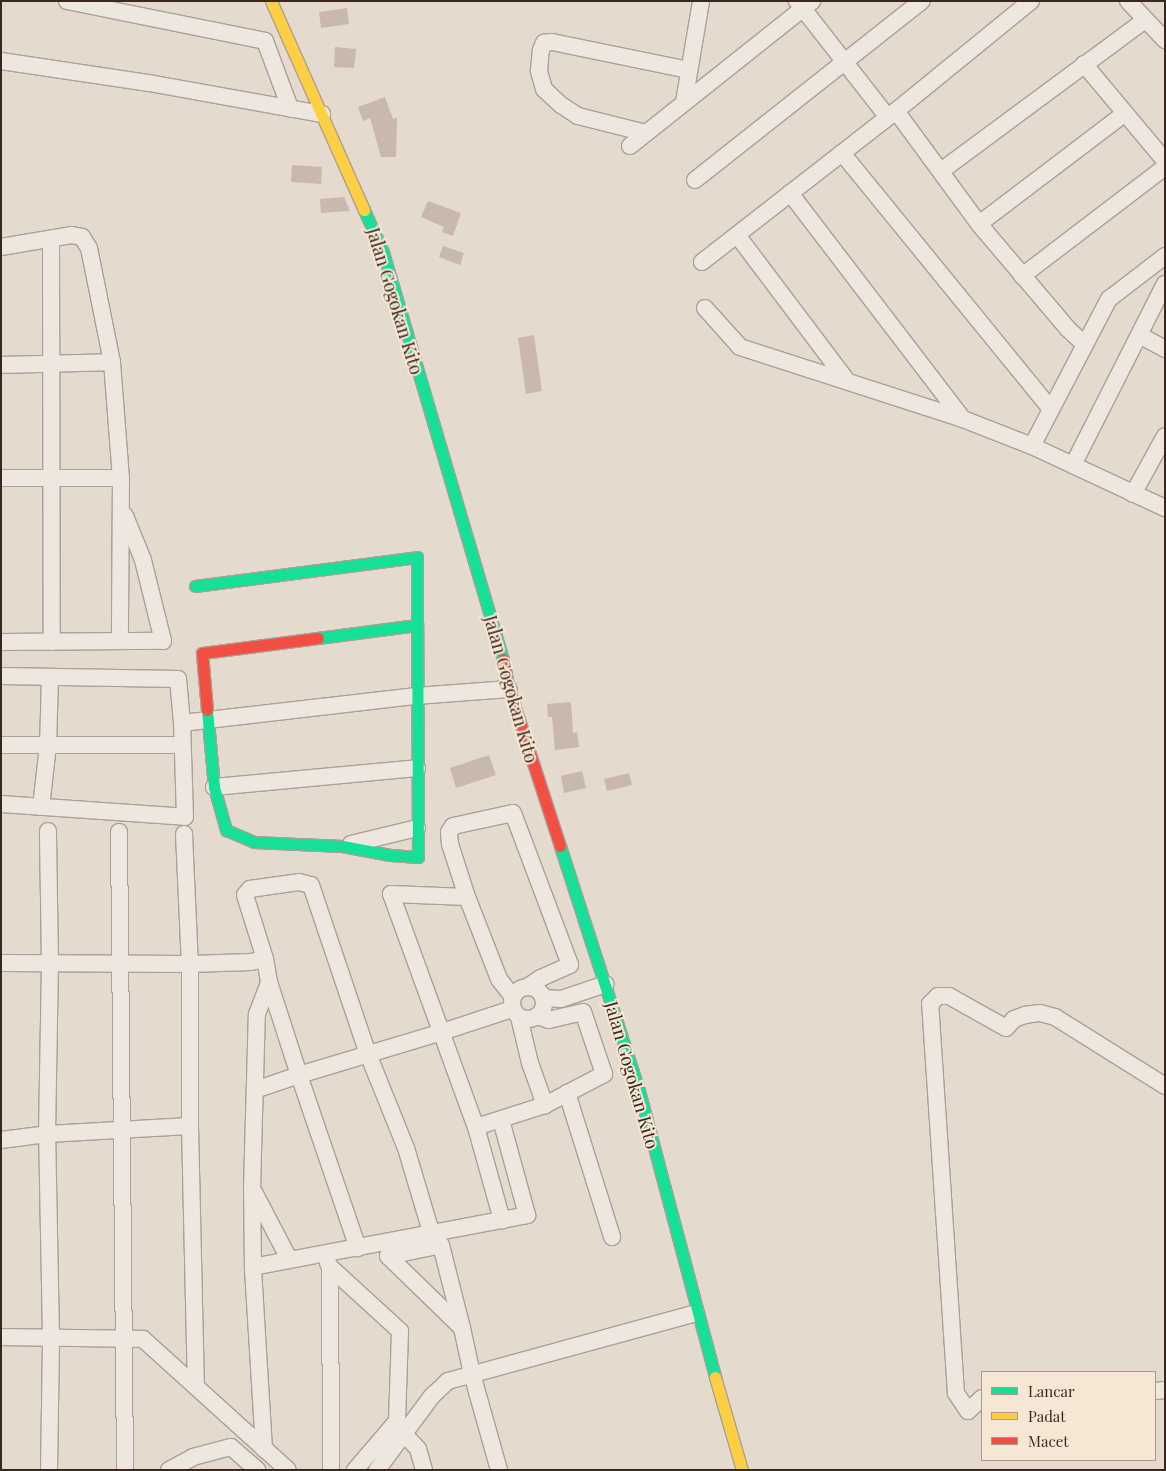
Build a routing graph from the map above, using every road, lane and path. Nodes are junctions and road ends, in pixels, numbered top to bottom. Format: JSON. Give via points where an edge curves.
{"nodes":[{"id":1,"x":67,"y":1,"type":"edge"},
{"id":2,"x":271,"y":1,"type":"edge"},
{"id":3,"x":701,"y":1,"type":"edge"},
{"id":4,"x":922,"y":1,"type":"edge"},
{"id":5,"x":1031,"y":1,"type":"edge"},
{"id":6,"x":1128,"y":1,"type":"edge"},
{"id":7,"x":804,"y":4,"type":"edge"},
{"id":8,"x":1157,"y":28,"type":"edge"},
{"id":9,"x":1,"y":61,"type":"edge"},
{"id":10,"x":844,"y":62,"type":"junction"},
{"id":11,"x":1084,"y":64,"type":"junction"},
{"id":12,"x":689,"y":70,"type":"junction"},
{"id":13,"x":684,"y":102,"type":"junction"},
{"id":14,"x":290,"y":108,"type":"junction"},
{"id":15,"x":1125,"y":113,"type":"junction"},
{"id":16,"x":322,"y":114,"type":"junction"},
{"id":17,"x":891,"y":114,"type":"junction"},
{"id":18,"x":646,"y":133,"type":"junction"},
{"id":19,"x":630,"y":146,"type":"dead end"},
{"id":20,"x":842,"y":153,"type":"junction"},
{"id":21,"x":1165,"y":161,"type":"edge"},
{"id":22,"x":1165,"y":167,"type":"edge"},
{"id":23,"x":941,"y":171,"type":"junction"},
{"id":24,"x":695,"y":180,"type":"dead end"},
{"id":25,"x":790,"y":193,"type":"junction"},
{"id":26,"x":979,"y":224,"type":"junction"},
{"id":27,"x":737,"y":235,"type":"junction"},
{"id":28,"x":51,"y":239,"type":"junction"},
{"id":29,"x":1,"y":247,"type":"edge"},
{"id":30,"x":1165,"y":256,"type":"edge"},
{"id":31,"x":702,"y":262,"type":"dead end"},
{"id":32,"x":1022,"y":276,"type":"junction"},
{"id":33,"x":1165,"y":284,"type":"edge"},
{"id":34,"x":705,"y":308,"type":"dead end"},
{"id":35,"x":1139,"y":335,"type":"junction"},
{"id":36,"x":1085,"y":345,"type":"junction"},
{"id":37,"x":1165,"y":349,"type":"edge"},
{"id":38,"x":112,"y":362,"type":"junction"},
{"id":39,"x":1,"y":365,"type":"edge"},
{"id":40,"x":51,"y":365,"type":"junction"},
{"id":41,"x":847,"y":380,"type":"junction"},
{"id":42,"x":1051,"y":409,"type":"junction"},
{"id":43,"x":964,"y":420,"type":"junction"},
{"id":44,"x":1165,"y":436,"type":"edge"},
{"id":45,"x":1032,"y":446,"type":"junction"},
{"id":46,"x":1073,"y":466,"type":"junction"},
{"id":47,"x":1,"y":478,"type":"edge"},
{"id":48,"x":121,"y":478,"type":"junction"},
{"id":49,"x":52,"y":479,"type":"junction"},
{"id":50,"x":1133,"y":494,"type":"junction"},
{"id":51,"x":122,"y":508,"type":"junction"},
{"id":52,"x":1165,"y":508,"type":"edge"},
{"id":53,"x":195,"y":586,"type":"dead end"},
{"id":54,"x":417,"y":625,"type":"junction"},
{"id":55,"x":120,"y":641,"type":"junction"},
{"id":56,"x":1,"y":642,"type":"edge"},
{"id":57,"x":52,"y":642,"type":"junction"},
{"id":58,"x":1,"y":676,"type":"edge"},
{"id":59,"x":50,"y":678,"type":"junction"},
{"id":60,"x":509,"y":689,"type":"junction"},
{"id":61,"x":416,"y":696,"type":"junction"},
{"id":62,"x":207,"y":719,"type":"junction"},
{"id":63,"x":182,"y":723,"type":"junction"},
{"id":64,"x":1,"y":744,"type":"edge"},
{"id":65,"x":182,"y":745,"type":"junction"},
{"id":66,"x":48,"y":746,"type":"junction"},
{"id":67,"x":417,"y":768,"type":"junction"},
{"id":68,"x":214,"y":787,"type":"junction"},
{"id":69,"x":1,"y":804,"type":"edge"},
{"id":70,"x":42,"y":807,"type":"junction"},
{"id":71,"x":417,"y":828,"type":"junction"},
{"id":72,"x":48,"y":831,"type":"dead end"},
{"id":73,"x":119,"y":832,"type":"dead end"},
{"id":74,"x":184,"y":834,"type":"dead end"},
{"id":75,"x":342,"y":846,"type":"junction"},
{"id":76,"x":467,"y":897,"type":"junction"},
{"id":77,"x":265,"y":959,"type":"junction"},
{"id":78,"x":50,"y":962,"type":"junction"},
{"id":79,"x":1,"y":963,"type":"edge"},
{"id":80,"x":121,"y":964,"type":"junction"},
{"id":81,"x":190,"y":964,"type":"junction"},
{"id":82,"x":269,"y":982,"type":"junction"},
{"id":83,"x":606,"y":984,"type":"junction"},
{"id":84,"x":527,"y":987,"type":"junction"},
{"id":85,"x":542,"y":998,"type":"junction"},
{"id":86,"x":515,"y":1007,"type":"junction"},
{"id":87,"x":537,"y":1016,"type":"junction"},
{"id":88,"x":442,"y":1032,"type":"junction"},
{"id":89,"x":368,"y":1054,"type":"junction"},
{"id":90,"x":299,"y":1075,"type":"junction"},
{"id":91,"x":1165,"y":1086,"type":"edge"},
{"id":92,"x":255,"y":1090,"type":"junction"},
{"id":93,"x":567,"y":1093,"type":"junction"},
{"id":94,"x":545,"y":1104,"type":"junction"},
{"id":95,"x":501,"y":1120,"type":"junction"},
{"id":96,"x":190,"y":1126,"type":"junction"},
{"id":97,"x":476,"y":1127,"type":"junction"},
{"id":98,"x":122,"y":1129,"type":"junction"},
{"id":99,"x":47,"y":1134,"type":"junction"},
{"id":100,"x":1,"y":1140,"type":"edge"},
{"id":101,"x":252,"y":1188,"type":"junction"},
{"id":102,"x":502,"y":1220,"type":"junction"},
{"id":103,"x":432,"y":1235,"type":"junction"},
{"id":104,"x":612,"y":1236,"type":"dead end"},
{"id":105,"x":358,"y":1248,"type":"junction"},
{"id":106,"x":289,"y":1259,"type":"junction"},
{"id":107,"x":327,"y":1261,"type":"junction"},
{"id":108,"x":253,"y":1267,"type":"junction"},
{"id":109,"x":696,"y":1313,"type":"junction"},
{"id":110,"x":462,"y":1328,"type":"junction"},
{"id":111,"x":1,"y":1337,"type":"edge"},
{"id":112,"x":51,"y":1338,"type":"junction"},
{"id":113,"x":123,"y":1338,"type":"junction"},
{"id":114,"x":472,"y":1374,"type":"junction"},
{"id":115,"x":196,"y":1385,"type":"junction"},
{"id":116,"x":981,"y":1399,"type":"edge"},
{"id":117,"x":405,"y":1435,"type":"junction"},
{"id":118,"x":264,"y":1449,"type":"junction"},
{"id":119,"x":195,"y":1464,"type":"edge"},
{"id":120,"x":49,"y":1470,"type":"edge"},
{"id":121,"x":125,"y":1470,"type":"edge"},
{"id":122,"x":168,"y":1470,"type":"edge"},
{"id":123,"x":258,"y":1470,"type":"edge"},
{"id":124,"x":288,"y":1470,"type":"edge"},
{"id":125,"x":331,"y":1470,"type":"edge"},
{"id":126,"x":354,"y":1470,"type":"edge"},
{"id":127,"x":377,"y":1470,"type":"edge"},
{"id":128,"x":424,"y":1470,"type":"edge"},
{"id":129,"x":499,"y":1470,"type":"edge"},
{"id":130,"x":742,"y":1470,"type":"edge"}],
"edges":[{"from":1,"to":14,"type":"street","via":[[266,41]]},
{"from":2,"to":16,"type":"street","name":"Jalan Gogokan Kito"},
{"from":3,"to":12,"type":"street"},
{"from":4,"to":10,"type":"street"},
{"from":5,"to":17,"type":"street"},
{"from":6,"to":8,"type":"street"},
{"from":7,"to":10,"type":"street"},
{"from":7,"to":13,"type":"street"},
{"from":8,"to":11,"type":"street"},
{"from":9,"to":14,"type":"street"},
{"from":10,"to":17,"type":"street"},
{"from":10,"to":24,"type":"street"},
{"from":11,"to":15,"type":"street"},
{"from":11,"to":23,"type":"street"},
{"from":12,"to":13,"type":"street"},
{"from":12,"to":18,"type":"street","via":[[544,43],[539,71],[544,89],[561,105],[578,116]]},
{"from":13,"to":18,"type":"street"},
{"from":14,"to":16,"type":"street"},
{"from":15,"to":21,"type":"street"},
{"from":15,"to":26,"type":"street"},
{"from":16,"to":60,"type":"street","name":"Jalan Gogokan Kito","via":[[384,252]]},
{"from":17,"to":20,"type":"street"},
{"from":17,"to":23,"type":"street"},
{"from":18,"to":19,"type":"street"},
{"from":20,"to":25,"type":"street"},
{"from":20,"to":42,"type":"street"},
{"from":22,"to":32,"type":"street"},
{"from":23,"to":26,"type":"street"},
{"from":25,"to":27,"type":"street"},
{"from":25,"to":43,"type":"street"},
{"from":26,"to":32,"type":"street"},
{"from":27,"to":31,"type":"street"},
{"from":27,"to":41,"type":"street"},
{"from":28,"to":29,"type":"street"},
{"from":28,"to":38,"type":"street","via":[[71,235],[82,237],[89,248]]},
{"from":28,"to":40,"type":"street"},
{"from":30,"to":36,"type":"street","via":[[1109,298]]},
{"from":32,"to":36,"type":"street"},
{"from":33,"to":35,"type":"street"},
{"from":34,"to":41,"type":"street","via":[[740,347]]},
{"from":35,"to":37,"type":"street"},
{"from":35,"to":46,"type":"street"},
{"from":36,"to":42,"type":"street"},
{"from":38,"to":40,"type":"street"},
{"from":38,"to":48,"type":"street"},
{"from":39,"to":40,"type":"street"},
{"from":40,"to":49,"type":"street"},
{"from":41,"to":43,"type":"street"},
{"from":42,"to":45,"type":"street"},
{"from":43,"to":45,"type":"street"},
{"from":44,"to":50,"type":"street"},
{"from":45,"to":46,"type":"street"},
{"from":46,"to":50,"type":"street"},
{"from":47,"to":49,"type":"street"},
{"from":48,"to":49,"type":"street"},
{"from":48,"to":51,"type":"street"},
{"from":49,"to":57,"type":"street"},
{"from":50,"to":52,"type":"street"},
{"from":51,"to":55,"type":"street"},
{"from":51,"to":55,"type":"street","via":[[143,560],[163,641]]},
{"from":53,"to":54,"type":"street","via":[[417,557]]},
{"from":54,"to":61,"type":"street"},
{"from":54,"to":62,"type":"street","via":[[202,653]]},
{"from":55,"to":57,"type":"street"},
{"from":56,"to":57,"type":"street"},
{"from":58,"to":59,"type":"street"},
{"from":59,"to":63,"type":"street","via":[[178,679]]},
{"from":59,"to":66,"type":"street"},
{"from":60,"to":61,"type":"street"},
{"from":60,"to":83,"type":"street","name":"Jalan Gogokan Kito"},
{"from":61,"to":62,"type":"street"},
{"from":61,"to":67,"type":"street"},
{"from":62,"to":63,"type":"street"},
{"from":62,"to":68,"type":"street"},
{"from":63,"to":65,"type":"street"},
{"from":64,"to":66,"type":"street"},
{"from":65,"to":66,"type":"street"},
{"from":65,"to":70,"type":"street","via":[[185,817]]},
{"from":66,"to":70,"type":"street"},
{"from":67,"to":68,"type":"street"},
{"from":67,"to":71,"type":"street"},
{"from":68,"to":75,"type":"street","via":[[226,830],[254,842]]},
{"from":69,"to":70,"type":"street"},
{"from":71,"to":75,"type":"street"},
{"from":71,"to":75,"type":"street","via":[[418,857]]},
{"from":72,"to":78,"type":"street"},
{"from":73,"to":80,"type":"street"},
{"from":74,"to":81,"type":"street"},
{"from":76,"to":84,"type":"street","via":[[450,844],[450,829],[460,823],[513,813],[570,965]]},
{"from":76,"to":86,"type":"street","via":[[499,978]]},
{"from":76,"to":88,"type":"street","via":[[391,894]]},
{"from":77,"to":81,"type":"street"},
{"from":77,"to":82,"type":"street"},
{"from":77,"to":89,"type":"street","via":[[245,895],[250,889],[299,882],[311,885]]},
{"from":78,"to":79,"type":"street"},
{"from":78,"to":80,"type":"street"},
{"from":78,"to":99,"type":"street"},
{"from":80,"to":81,"type":"street"},
{"from":80,"to":98,"type":"street"},
{"from":81,"to":96,"type":"street"},
{"from":82,"to":90,"type":"street"},
{"from":82,"to":92,"type":"street","via":[[257,1014]]},
{"from":83,"to":85,"type":"street","via":[[561,999]]},
{"from":83,"to":109,"type":"street","name":"Jalan Gogokan Kito","via":[[638,1087]]},
{"from":84,"to":85,"type":"street","via":[[538,991]]},
{"from":84,"to":86,"type":"street","via":[[521,988]]},
{"from":85,"to":87,"type":"street","via":[[543,1008]]},
{"from":86,"to":87,"type":"street","via":[[528,1020]]},
{"from":86,"to":88,"type":"street"},
{"from":86,"to":94,"type":"street"},
{"from":87,"to":93,"type":"street","via":[[549,1020],[583,1012],[604,1074]]},
{"from":88,"to":89,"type":"street"},
{"from":88,"to":97,"type":"street"},
{"from":89,"to":90,"type":"street"},
{"from":89,"to":103,"type":"street","via":[[406,1148]]},
{"from":90,"to":92,"type":"street"},
{"from":90,"to":105,"type":"street"},
{"from":91,"to":116,"type":"street","via":[[1055,1017],[1040,1012],[1025,1015],[1014,1019],[1006,1028],[949,996],[938,996],[930,1004],[956,1393],[968,1411]]},
{"from":92,"to":101,"type":"street"},
{"from":93,"to":94,"type":"street"},
{"from":93,"to":104,"type":"street"},
{"from":94,"to":95,"type":"street"},
{"from":95,"to":97,"type":"street"},
{"from":95,"to":102,"type":"street","via":[[527,1215]]},
{"from":96,"to":98,"type":"street"},
{"from":96,"to":115,"type":"street"},
{"from":97,"to":102,"type":"street"},
{"from":98,"to":99,"type":"street"},
{"from":98,"to":113,"type":"street"},
{"from":99,"to":100,"type":"street"},
{"from":99,"to":112,"type":"street"},
{"from":101,"to":106,"type":"street"},
{"from":101,"to":108,"type":"street"},
{"from":102,"to":103,"type":"street"},
{"from":103,"to":105,"type":"street"},
{"from":105,"to":107,"type":"street"},
{"from":106,"to":107,"type":"street"},
{"from":106,"to":108,"type":"street"},
{"from":107,"to":125,"type":"street"},
{"from":107,"to":126,"type":"street","via":[[400,1331],[397,1421]]},
{"from":108,"to":118,"type":"street"},
{"from":109,"to":114,"type":"street"},
{"from":109,"to":130,"type":"street","name":"Jalan Gogokan Kito"},
{"from":110,"to":110,"type":"street","via":[[441,1245],[388,1256],[455,1322]]},
{"from":110,"to":114,"type":"street"},
{"from":111,"to":112,"type":"street"},
{"from":112,"to":113,"type":"street"},
{"from":112,"to":120,"type":"street"},
{"from":113,"to":115,"type":"street","via":[[143,1339]]},
{"from":113,"to":121,"type":"street"},
{"from":114,"to":117,"type":"street","via":[[448,1381],[432,1396]]},
{"from":114,"to":129,"type":"street"},
{"from":115,"to":118,"type":"street"},
{"from":117,"to":127,"type":"street"},
{"from":117,"to":128,"type":"street","via":[[418,1450]]},
{"from":118,"to":124,"type":"street"},
{"from":119,"to":122,"type":"street"},
{"from":119,"to":123,"type":"street","via":[[231,1447]]}]}
